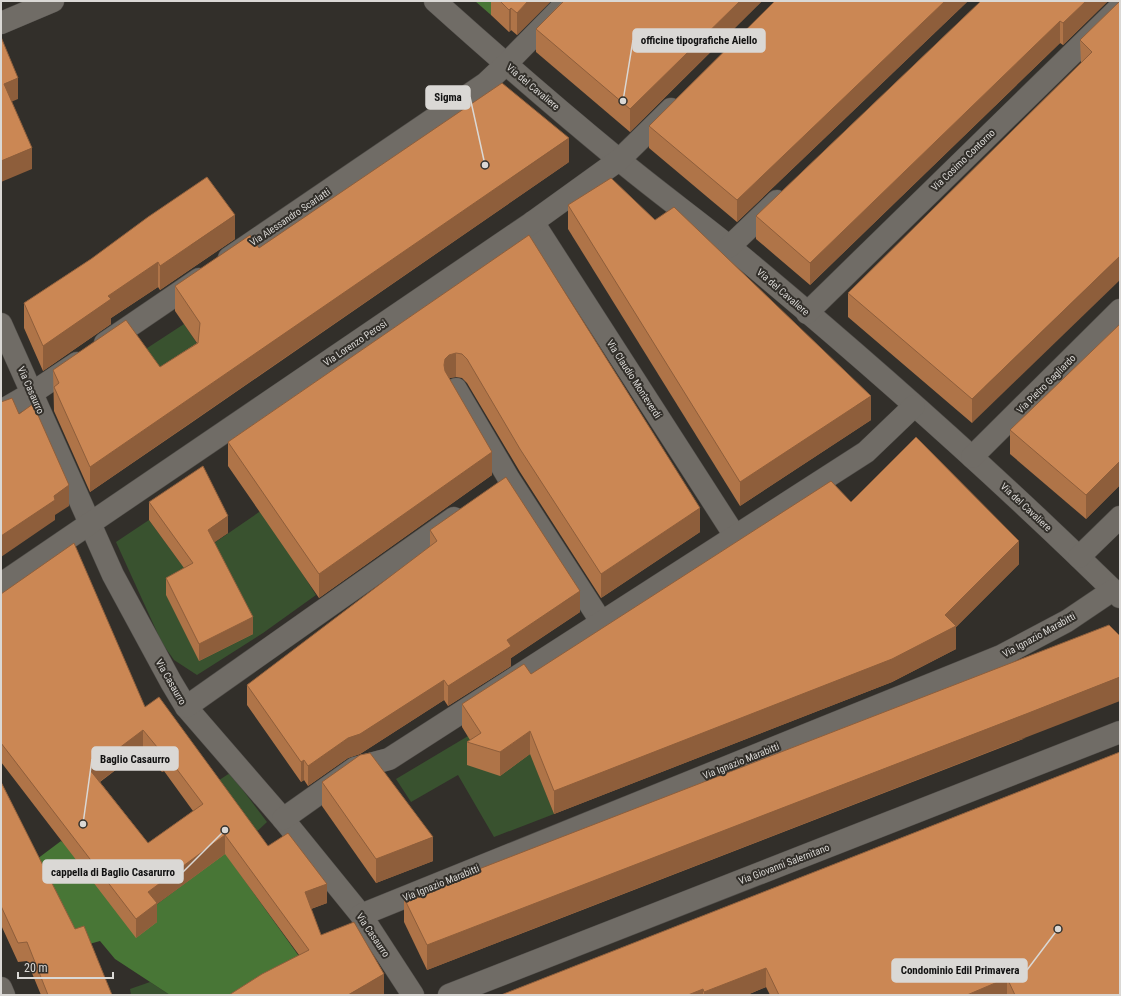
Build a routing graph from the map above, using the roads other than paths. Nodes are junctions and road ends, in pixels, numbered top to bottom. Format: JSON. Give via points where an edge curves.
{"nodes":[{"id":1,"x":52,"y":1,"type":"edge"},
{"id":2,"x":435,"y":1,"type":"edge"},
{"id":3,"x":568,"y":1,"type":"edge"},
{"id":4,"x":1120,"y":6,"type":"edge"},
{"id":5,"x":1,"y":23,"type":"edge"},
{"id":6,"x":506,"y":64,"type":"junction"},
{"id":7,"x":686,"y":94,"type":"edge"},
{"id":8,"x":619,"y":160,"type":"junction"},
{"id":9,"x":792,"y":187,"type":"edge"},
{"id":10,"x":533,"y":222,"type":"junction"},
{"id":11,"x":729,"y":247,"type":"junction"},
{"id":12,"x":1120,"y":310,"type":"edge"},
{"id":13,"x":807,"y":312,"type":"junction"},
{"id":14,"x":1,"y":324,"type":"edge"},
{"id":15,"x":456,"y":389,"type":"edge"},
{"id":16,"x":32,"y":393,"type":"junction"},
{"id":17,"x":914,"y":406,"type":"junction"},
{"id":18,"x":1,"y":412,"type":"edge"},
{"id":19,"x":972,"y":457,"type":"junction"},
{"id":20,"x":470,"y":506,"type":"edge"},
{"id":21,"x":1120,"y":517,"type":"edge"},
{"id":22,"x":90,"y":524,"type":"junction"},
{"id":23,"x":735,"y":536,"type":"junction"},
{"id":24,"x":1079,"y":557,"type":"junction"},
{"id":25,"x":1,"y":584,"type":"edge"},
{"id":26,"x":1116,"y":593,"type":"edge"},
{"id":27,"x":602,"y":623,"type":"junction"},
{"id":28,"x":186,"y":707,"type":"junction"},
{"id":29,"x":1120,"y":732,"type":"edge"},
{"id":30,"x":282,"y":819,"type":"junction"},
{"id":31,"x":361,"y":915,"type":"junction"},
{"id":32,"x":1,"y":988,"type":"edge"},
{"id":33,"x":4,"y":995,"type":"edge"},
{"id":34,"x":414,"y":995,"type":"edge"},
{"id":35,"x":449,"y":995,"type":"edge"}],
"edges":[{"from":1,"to":5,"type":"street"},
{"from":2,"to":6,"type":"street","name":"Via del Cavaliere"},
{"from":3,"to":6,"type":"street","name":"Via Alessandro Scarlatti"},
{"from":4,"to":13,"type":"street","name":"Via Cosimo Contorno"},
{"from":6,"to":8,"type":"street","name":"Via del Cavaliere"},
{"from":6,"to":16,"type":"street","name":"Via Alessandro Scarlatti","via":[[486,83]]},
{"from":7,"to":8,"type":"street","name":"Via Lorenzo Perosi"},
{"from":8,"to":10,"type":"street","name":"Via Lorenzo Perosi"},
{"from":8,"to":11,"type":"street","name":"Via del Cavaliere"},
{"from":9,"to":11,"type":"street"},
{"from":10,"to":22,"type":"street","name":"Via Lorenzo Perosi"},
{"from":10,"to":23,"type":"street","name":"Via Claudio Monteverdi"},
{"from":11,"to":13,"type":"street","name":"Via del Cavaliere"},
{"from":12,"to":19,"type":"street","name":"Via Pietro Gagliardo"},
{"from":13,"to":17,"type":"street","name":"Via del Cavaliere"},
{"from":14,"to":16,"type":"street","name":"Via Casaurro"},
{"from":15,"to":27,"type":"street","via":[[502,484]]},
{"from":16,"to":18,"type":"street","name":"Via Alessandro Scarlatti"},
{"from":16,"to":22,"type":"street","name":"Via Casaurro"},
{"from":17,"to":19,"type":"street","name":"Via del Cavaliere"},
{"from":17,"to":23,"type":"street","via":[[866,452]]},
{"from":19,"to":24,"type":"street","name":"Via del Cavaliere"},
{"from":20,"to":28,"type":"street"},
{"from":21,"to":24,"type":"street"},
{"from":22,"to":25,"type":"street","name":"Via Lorenzo Perosi"},
{"from":22,"to":28,"type":"street","name":"Via Casaurro","via":[[113,575]]},
{"from":23,"to":27,"type":"street"},
{"from":24,"to":26,"type":"street","name":"Via del Cavaliere"},
{"from":26,"to":31,"type":"street","name":"Via Ignazio Marabitti","via":[[1001,656]]},
{"from":27,"to":30,"type":"street","via":[[389,759],[355,768]]},
{"from":28,"to":30,"type":"street","name":"Via Casaurro"},
{"from":29,"to":35,"type":"street","name":"Via Giovanni Salernitano"},
{"from":30,"to":31,"type":"street","name":"Via Casaurro"},
{"from":31,"to":34,"type":"street","name":"Via Casaurro"},
{"from":32,"to":33,"type":"street"}]}
